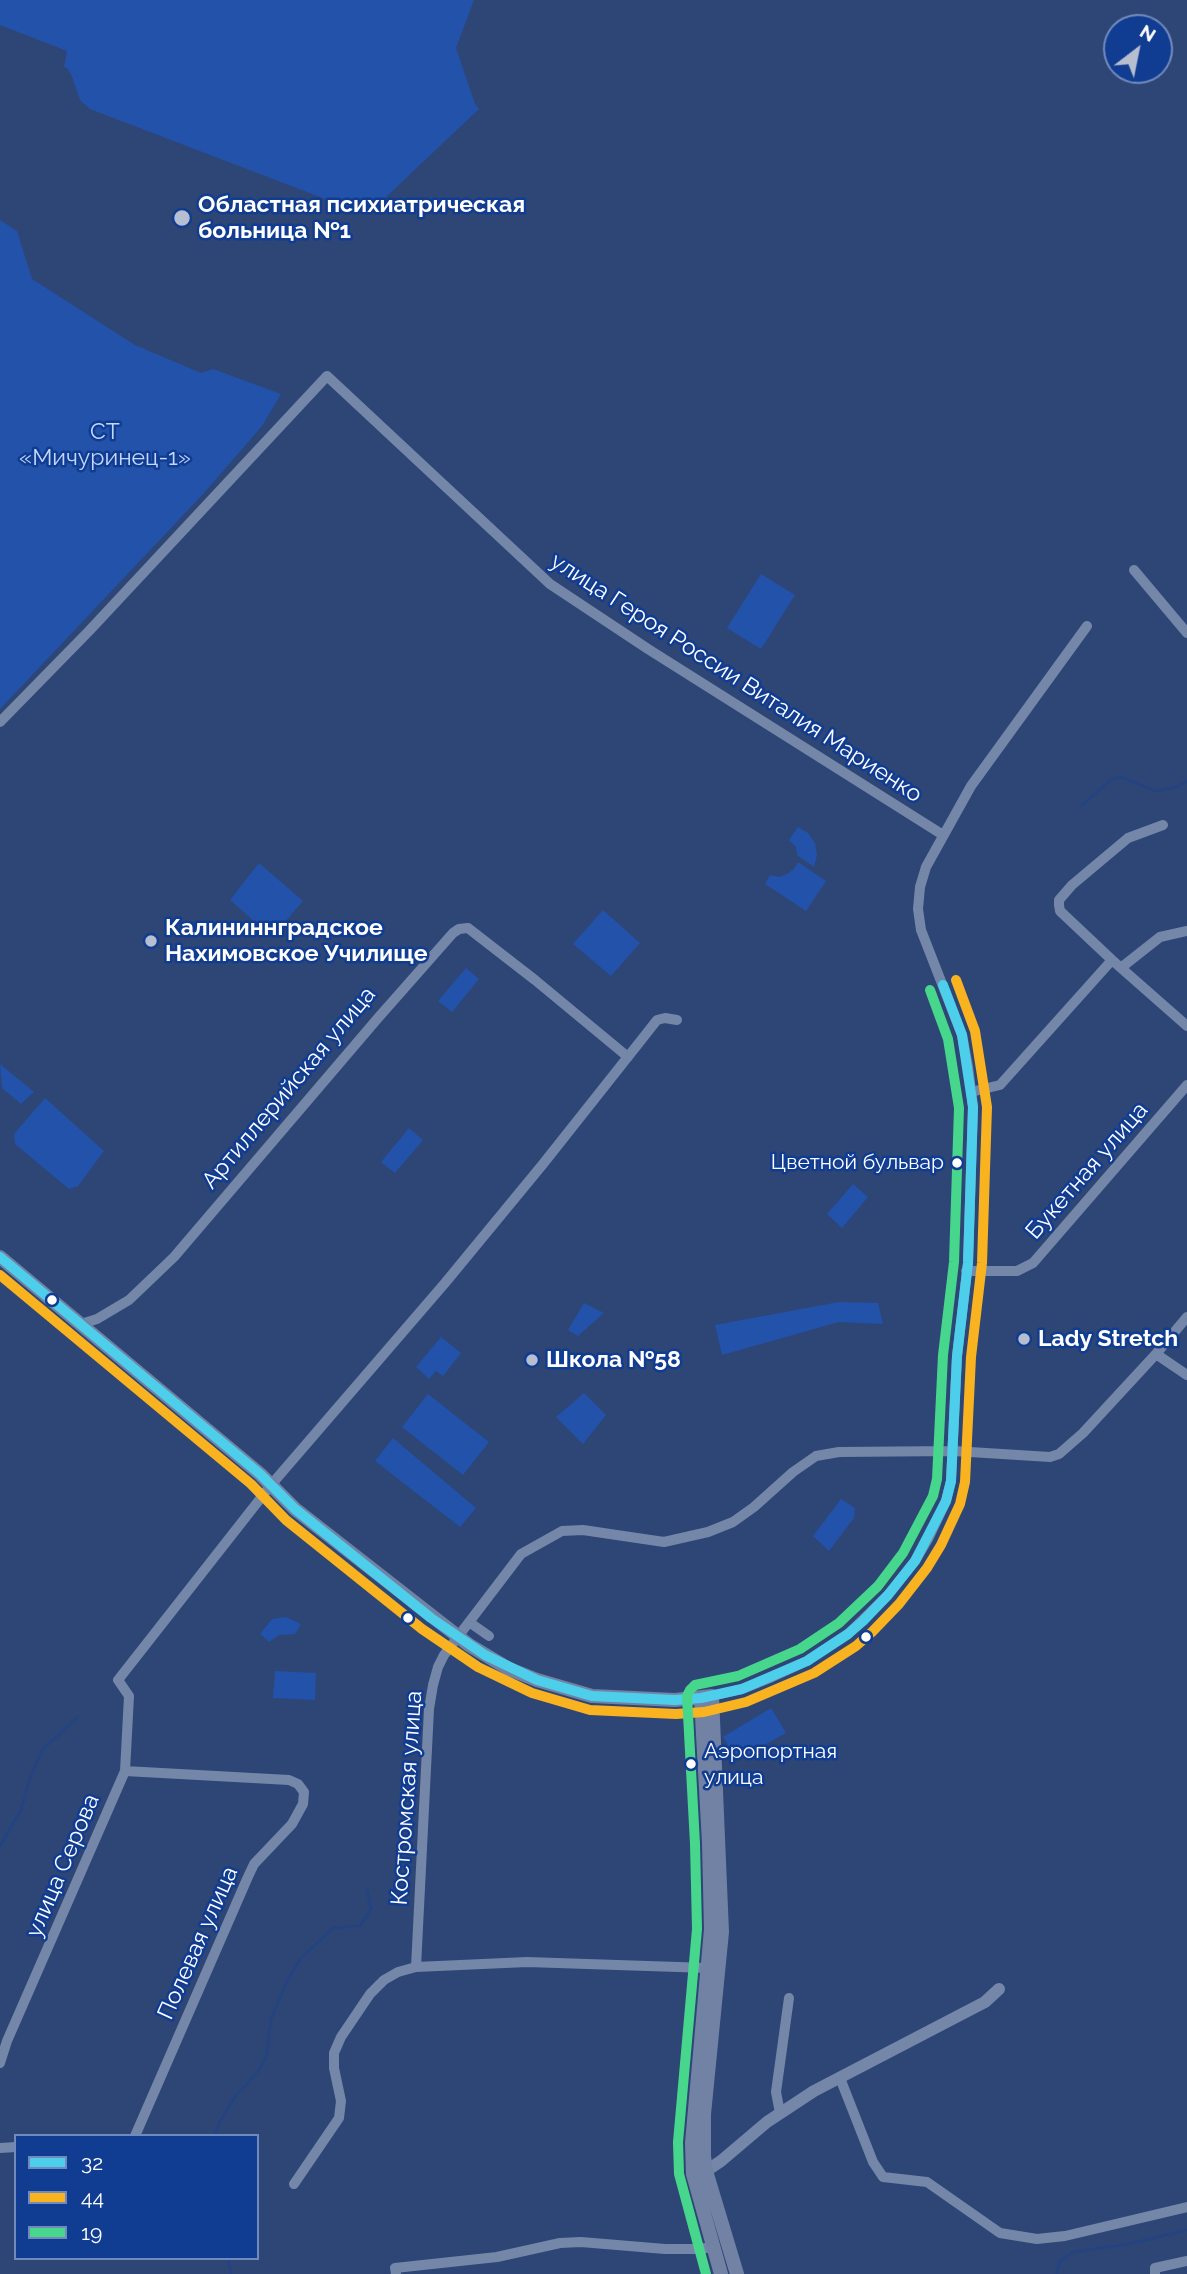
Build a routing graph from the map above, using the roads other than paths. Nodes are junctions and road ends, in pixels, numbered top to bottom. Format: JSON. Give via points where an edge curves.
{"nodes":[{"id":1,"x":1134,"y":569,"type":"dead end"},
{"id":2,"x":1087,"y":626,"type":"dead end"},
{"id":3,"x":1187,"y":633,"type":"edge"},
{"id":4,"x":0,"y":722,"type":"edge"},
{"id":5,"x":1163,"y":825,"type":"dead end"},
{"id":6,"x":943,"y":835,"type":"junction"},
{"id":7,"x":1187,"y":931,"type":"edge"},
{"id":8,"x":1112,"y":960,"type":"junction"},
{"id":9,"x":1122,"y":967,"type":"junction"},
{"id":10,"x":677,"y":1020,"type":"dead end"},
{"id":11,"x":1187,"y":1026,"type":"edge"},
{"id":12,"x":628,"y":1057,"type":"junction"},
{"id":13,"x":1187,"y":1085,"type":"edge"},
{"id":14,"x":971,"y":1092,"type":"junction"},
{"id":15,"x":0,"y":1257,"type":"edge"},
{"id":16,"x":966,"y":1271,"type":"junction"},
{"id":17,"x":1187,"y":1317,"type":"edge"},
{"id":18,"x":81,"y":1324,"type":"junction"},
{"id":19,"x":1156,"y":1354,"type":"junction"},
{"id":20,"x":1187,"y":1375,"type":"edge"},
{"id":21,"x":954,"y":1451,"type":"junction"},
{"id":22,"x":271,"y":1485,"type":"junction"},
{"id":23,"x":469,"y":1622,"type":"junction"},
{"id":24,"x":489,"y":1636,"type":"dead end"},
{"id":25,"x":457,"y":1637,"type":"junction"},
{"id":26,"x":707,"y":1697,"type":"junction"},
{"id":27,"x":125,"y":1770,"type":"junction"},
{"id":28,"x":416,"y":1967,"type":"junction"},
{"id":29,"x":708,"y":1968,"type":"junction"},
{"id":30,"x":999,"y":1989,"type":"dead end"},
{"id":31,"x":789,"y":1998,"type":"dead end"},
{"id":32,"x":0,"y":2063,"type":"edge"},
{"id":33,"x":840,"y":2078,"type":"junction"},
{"id":34,"x":780,"y":2113,"type":"junction"},
{"id":35,"x":136,"y":2134,"type":"edge"},
{"id":36,"x":700,"y":2173,"type":"junction"},
{"id":37,"x":294,"y":2184,"type":"dead end"},
{"id":38,"x":1187,"y":2207,"type":"edge"},
{"id":39,"x":712,"y":2246,"type":"junction"},
{"id":40,"x":1187,"y":2261,"type":"edge"},
{"id":41,"x":395,"y":2271,"type":"edge"},
{"id":42,"x":721,"y":2274,"type":"edge"},
{"id":43,"x":737,"y":2274,"type":"edge"},
{"id":44,"x":1155,"y":2274,"type":"edge"}],
"edges":[{"from":1,"to":3,"type":"street"},
{"from":2,"to":6,"type":"street","via":[[977,778]]},
{"from":4,"to":6,"type":"street","name":"улица Героя России Виталия Мариенко","via":[[327,376],[550,584]]},
{"from":5,"to":8,"type":"street","via":[[1128,838],[1059,900],[1060,911]]},
{"from":6,"to":14,"type":"street","via":[[926,867],[918,909],[921,930],[962,1035]]},
{"from":7,"to":9,"type":"street","via":[[1160,937]]},
{"from":8,"to":9,"type":"street"},
{"from":8,"to":14,"type":"street","via":[[1000,1085]]},
{"from":9,"to":11,"type":"street"},
{"from":10,"to":12,"type":"street","via":[[657,1020]]},
{"from":12,"to":18,"type":"street","name":"Артиллерийская улица","via":[[468,928],[459,929],[174,1257],[129,1300]]},
{"from":12,"to":22,"type":"street","via":[[445,1283]]},
{"from":13,"to":16,"type":"street","name":"Букетная улица","via":[[1033,1263],[1017,1271]]},
{"from":14,"to":16,"type":"street"},
{"from":15,"to":18,"type":"main road"},
{"from":16,"to":21,"type":"street"},
{"from":17,"to":19,"type":"street","name":"Костромская улица"},
{"from":18,"to":22,"type":"main road"},
{"from":19,"to":20,"type":"street"},
{"from":19,"to":21,"type":"street","name":"Костромская улица","via":[[1059,1454],[1034,1457]]},
{"from":21,"to":23,"type":"street","name":"Костромская улица","via":[[847,1452],[816,1457],[733,1522],[690,1537],[664,1542],[562,1531],[521,1554]]},
{"from":21,"to":26,"type":"street","via":[[951,1481],[938,1520],[915,1561],[874,1610],[807,1661],[742,1689]]},
{"from":22,"to":25,"type":"main road"},
{"from":22,"to":27,"type":"street","name":"улица Серова","via":[[118,1680],[129,1696]]},
{"from":23,"to":24,"type":"street"},
{"from":23,"to":25,"type":"street","name":"Костромская улица"},
{"from":25,"to":26,"type":"main road","via":[[509,1669],[592,1696]]},
{"from":25,"to":28,"type":"street","name":"Костромская улица","via":[[438,1667],[429,1709]]},
{"from":26,"to":29,"type":"main road"},
{"from":26,"to":36,"type":"main road","via":[[722,1932]]},
{"from":27,"to":32,"type":"street","name":"улица Серова"},
{"from":27,"to":35,"type":"street","name":"Полевая улица","via":[[289,1780],[304,1791],[303,1804],[292,1824],[254,1864]]},
{"from":28,"to":29,"type":"street","via":[[527,1962]]},
{"from":28,"to":37,"type":"street","via":[[384,1980],[341,2037],[334,2053],[339,2118]]},
{"from":29,"to":36,"type":"main road","via":[[692,2143]]},
{"from":30,"to":33,"type":"street","via":[[985,2002]]},
{"from":31,"to":34,"type":"street","via":[[776,2092]]},
{"from":33,"to":34,"type":"street"},
{"from":33,"to":38,"type":"street","via":[[883,2177],[927,2182],[1000,2233],[1037,2239],[1065,2236]]},
{"from":34,"to":36,"type":"street"},
{"from":36,"to":39,"type":"main road"},
{"from":36,"to":43,"type":"main road"},
{"from":39,"to":41,"type":"street","via":[[665,2249],[560,2243]]},
{"from":39,"to":42,"type":"main road"},
{"from":40,"to":44,"type":"street","via":[[1155,2269]]}]}
